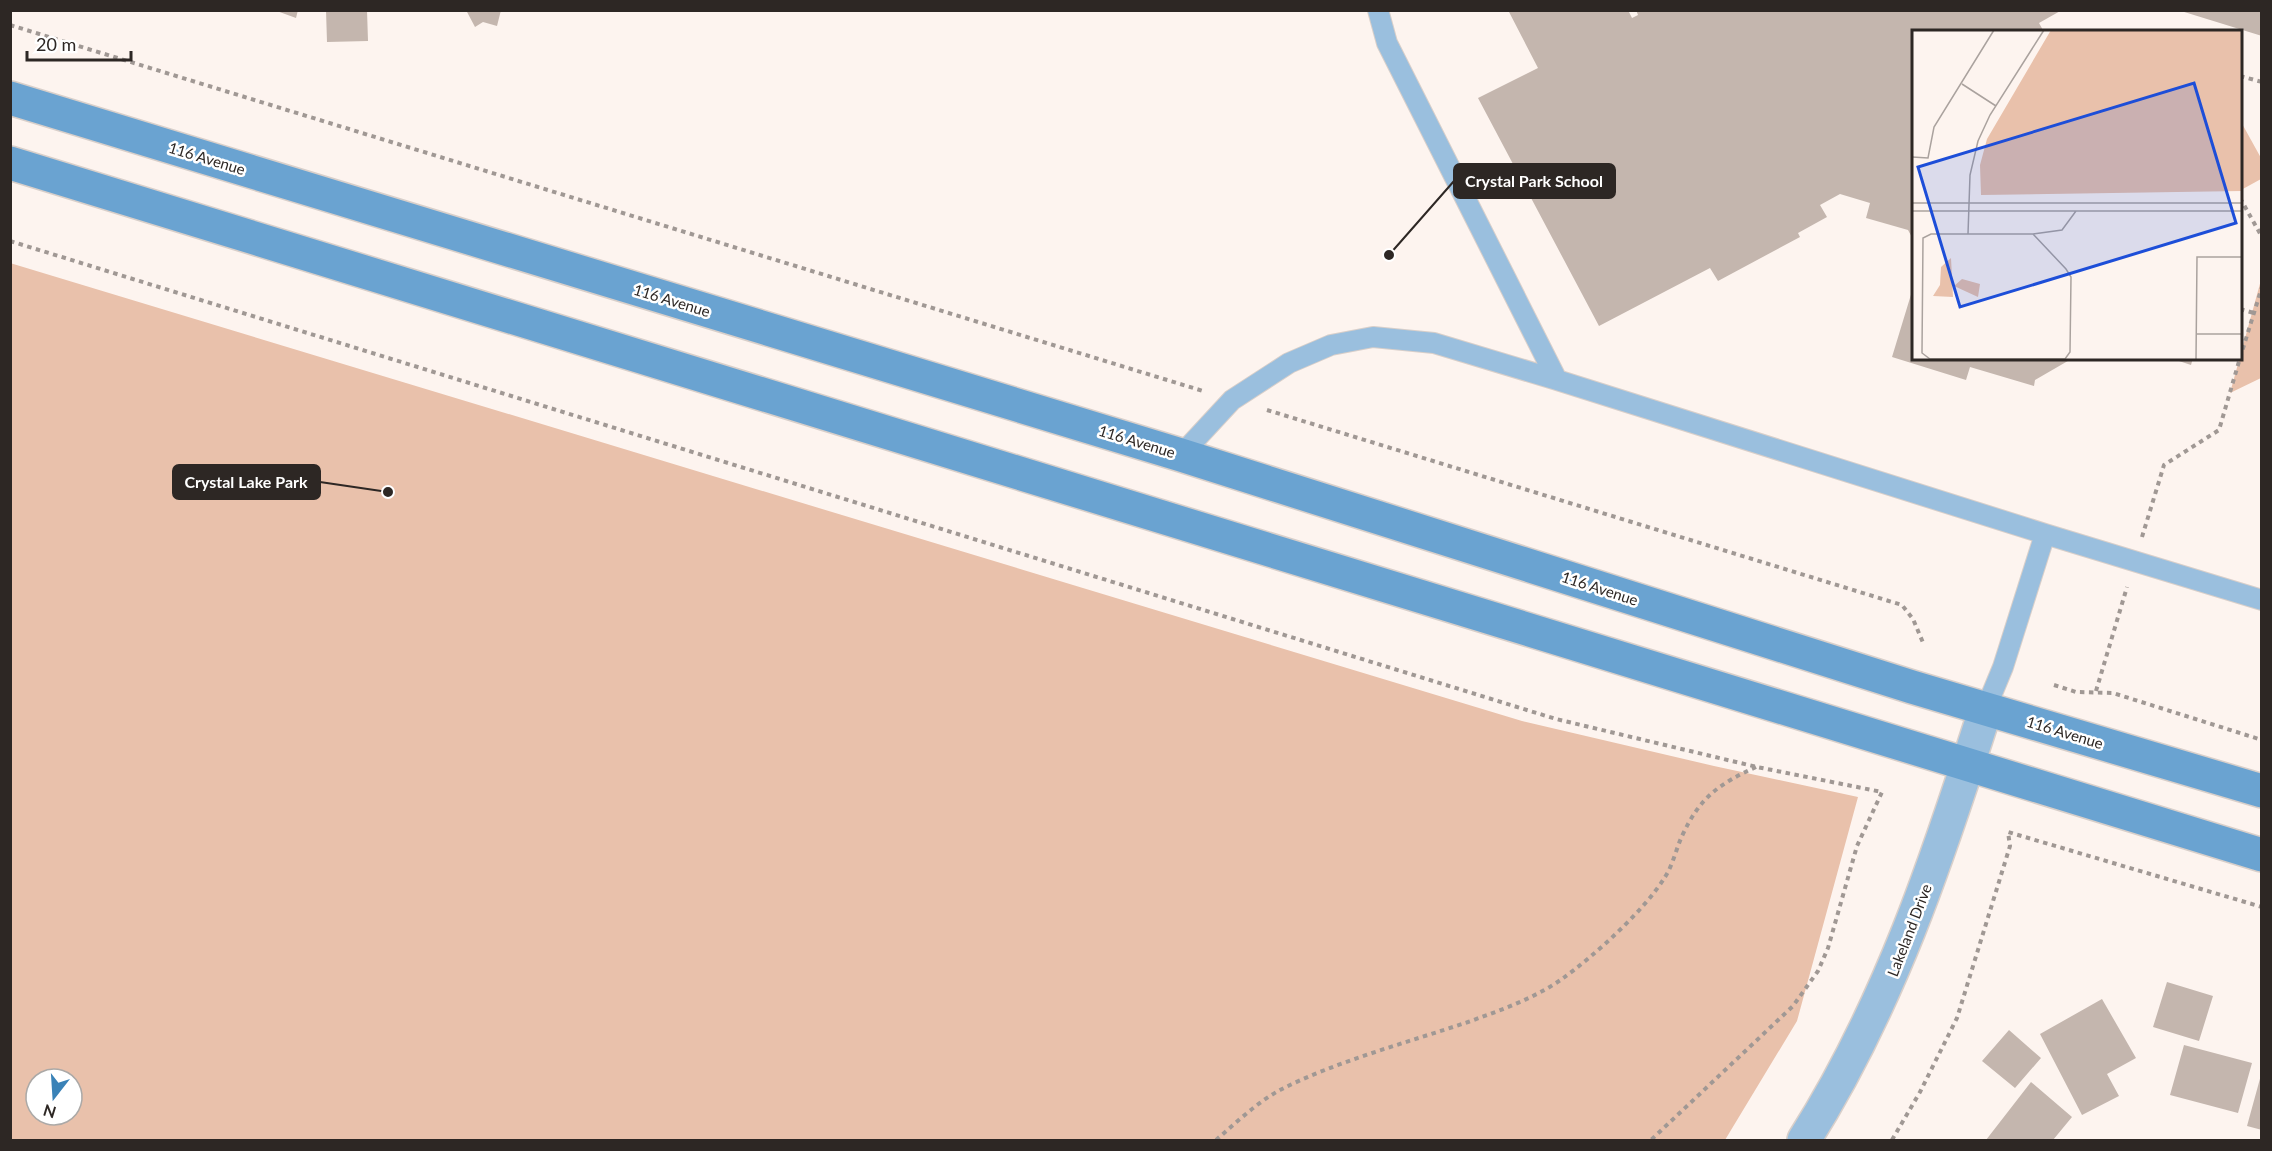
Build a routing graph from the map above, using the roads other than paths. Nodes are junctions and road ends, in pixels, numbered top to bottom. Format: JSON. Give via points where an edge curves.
{"nodes":[{"id":1,"x":1378,"y":10,"type":"edge"},
{"id":2,"x":10,"y":98,"type":"edge"},
{"id":3,"x":10,"y":163,"type":"edge"},
{"id":4,"x":1557,"y":380,"type":"junction"},
{"id":5,"x":1181,"y":455,"type":"junction"},
{"id":6,"x":2045,"y":534,"type":"junction"},
{"id":7,"x":2262,"y":600,"type":"edge"},
{"id":8,"x":1986,"y":708,"type":"junction"},
{"id":9,"x":1968,"y":765,"type":"junction"},
{"id":10,"x":2262,"y":791,"type":"edge"},
{"id":11,"x":2262,"y":855,"type":"edge"},
{"id":12,"x":1804,"y":1140,"type":"edge"}],
"edges":[{"from":1,"to":4,"type":"lane","via":[[1387,43]]},
{"from":2,"to":5,"type":"main road","name":"116 Avenue"},
{"from":3,"to":9,"type":"main road"},
{"from":4,"to":5,"type":"lane","via":[[1434,343],[1373,337],[1331,345],[1232,400]]},
{"from":4,"to":6,"type":"lane"},
{"from":5,"to":8,"type":"main road","name":"116 Avenue"},
{"from":6,"to":7,"type":"lane"},
{"from":6,"to":8,"type":"lane"},
{"from":8,"to":9,"type":"street","name":"Lakeland Drive"},
{"from":8,"to":10,"type":"main road","name":"116 Avenue"},
{"from":9,"to":11,"type":"main road"},
{"from":9,"to":12,"type":"street","name":"Lakeland Drive","via":[[1894,972],[1855,1052]]}]}
